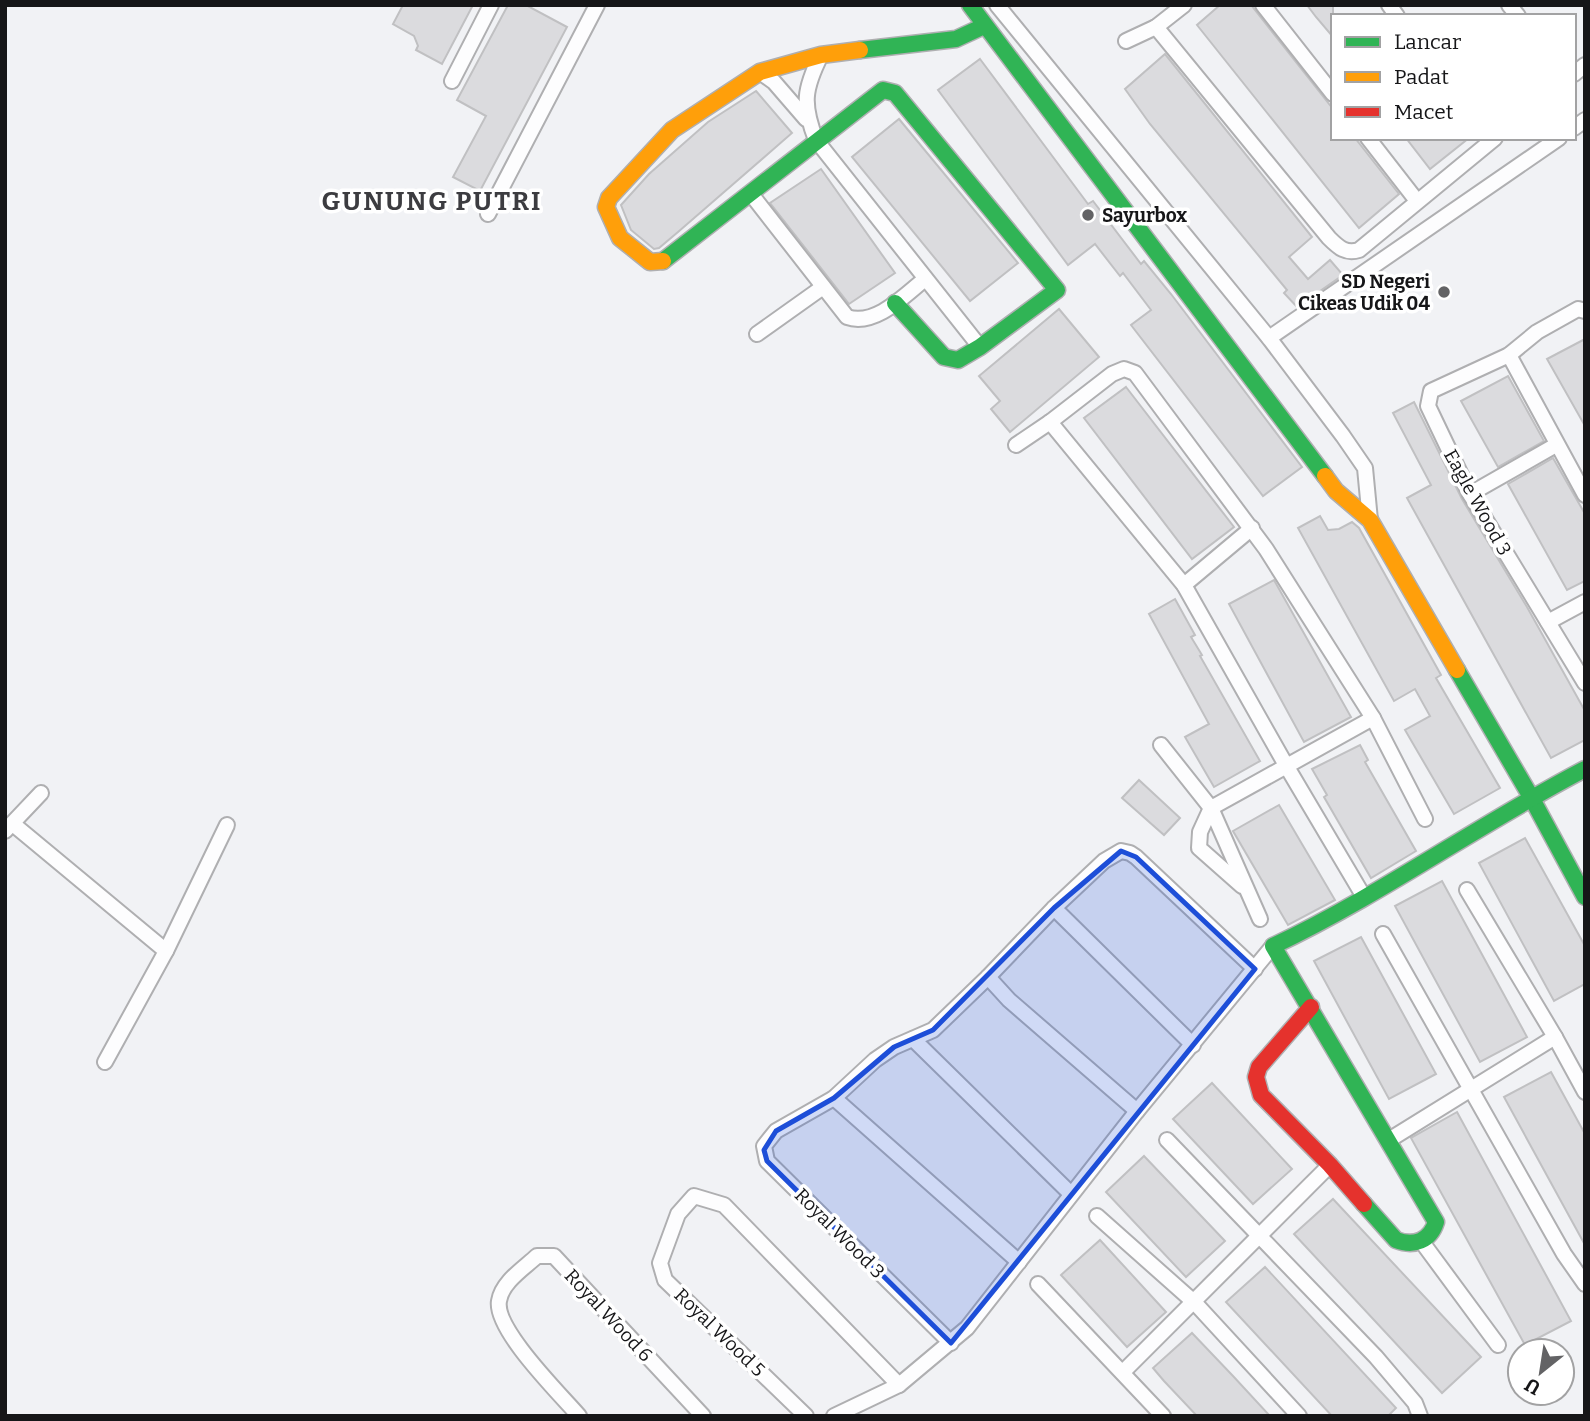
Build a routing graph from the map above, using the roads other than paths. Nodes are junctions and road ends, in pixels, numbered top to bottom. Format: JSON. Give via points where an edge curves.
{"nodes":[{"id":1,"x":491,"y":5,"type":"edge"},
{"id":2,"x":597,"y":5,"type":"edge"},
{"id":3,"x":996,"y":5,"type":"edge"},
{"id":4,"x":1184,"y":5,"type":"edge"},
{"id":5,"x":1263,"y":5,"type":"edge"},
{"id":6,"x":978,"y":16,"type":"edge"},
{"id":7,"x":1156,"y":27,"type":"junction"},
{"id":8,"x":1126,"y":41,"type":"dead end"},
{"id":9,"x":821,"y":55,"type":"junction"},
{"id":10,"x":760,"y":72,"type":"junction"},
{"id":11,"x":452,"y":80,"type":"dead end"},
{"id":12,"x":1331,"y":91,"type":"edge"},
{"id":13,"x":809,"y":123,"type":"junction"},
{"id":14,"x":816,"y":140,"type":"junction"},
{"id":15,"x":1370,"y":140,"type":"edge"},
{"id":16,"x":1491,"y":140,"type":"edge"},
{"id":17,"x":1556,"y":140,"type":"edge"},
{"id":18,"x":751,"y":194,"type":"junction"},
{"id":19,"x":1418,"y":201,"type":"junction"},
{"id":20,"x":488,"y":214,"type":"dead end"},
{"id":21,"x":925,"y":279,"type":"junction"},
{"id":22,"x":823,"y":287,"type":"junction"},
{"id":23,"x":895,"y":303,"type":"junction"},
{"id":24,"x":1585,"y":311,"type":"edge"},
{"id":25,"x":757,"y":334,"type":"dead end"},
{"id":26,"x":1269,"y":338,"type":"junction"},
{"id":27,"x":980,"y":347,"type":"junction"},
{"id":28,"x":1509,"y":355,"type":"junction"},
{"id":29,"x":1050,"y":422,"type":"junction"},
{"id":30,"x":1016,"y":445,"type":"dead end"},
{"id":31,"x":1556,"y":445,"type":"junction"},
{"id":32,"x":1471,"y":494,"type":"junction"},
{"id":33,"x":1585,"y":495,"type":"edge"},
{"id":34,"x":1370,"y":520,"type":"junction"},
{"id":35,"x":1252,"y":528,"type":"junction"},
{"id":36,"x":1184,"y":585,"type":"junction"},
{"id":37,"x":1585,"y":602,"type":"edge"},
{"id":38,"x":1548,"y":622,"type":"junction"},
{"id":39,"x":1585,"y":683,"type":"edge"},
{"id":40,"x":1373,"y":719,"type":"junction"},
{"id":41,"x":1161,"y":745,"type":"dead end"},
{"id":42,"x":1287,"y":767,"type":"junction"},
{"id":43,"x":1585,"y":769,"type":"edge"},
{"id":44,"x":41,"y":793,"type":"dead end"},
{"id":45,"x":1531,"y":797,"type":"junction"},
{"id":46,"x":1211,"y":808,"type":"junction"},
{"id":47,"x":1426,"y":819,"type":"dead end"},
{"id":48,"x":227,"y":825,"type":"dead end"},
{"id":49,"x":9,"y":827,"type":"edge"},
{"id":50,"x":1467,"y":890,"type":"dead end"},
{"id":51,"x":1247,"y":891,"type":"junction"},
{"id":52,"x":1364,"y":897,"type":"junction"},
{"id":53,"x":1585,"y":897,"type":"edge"},
{"id":54,"x":1054,"y":908,"type":"junction"},
{"id":55,"x":1260,"y":919,"type":"dead end"},
{"id":56,"x":1383,"y":934,"type":"dead end"},
{"id":57,"x":1273,"y":946,"type":"junction"},
{"id":58,"x":166,"y":951,"type":"junction"},
{"id":59,"x":1255,"y":969,"type":"junction"},
{"id":60,"x":988,"y":977,"type":"junction"},
{"id":61,"x":1311,"y":1007,"type":"junction"},
{"id":62,"x":1555,"y":1037,"type":"junction"},
{"id":63,"x":913,"y":1039,"type":"junction"},
{"id":64,"x":1193,"y":1045,"type":"junction"},
{"id":65,"x":105,"y":1062,"type":"dead end"},
{"id":66,"x":1471,"y":1089,"type":"junction"},
{"id":67,"x":1585,"y":1092,"type":"edge"},
{"id":68,"x":834,"y":1098,"type":"junction"},
{"id":69,"x":1137,"y":1111,"type":"junction"},
{"id":70,"x":1167,"y":1140,"type":"dead end"},
{"id":71,"x":1390,"y":1140,"type":"junction"},
{"id":72,"x":1331,"y":1165,"type":"junction"},
{"id":73,"x":1071,"y":1194,"type":"junction"},
{"id":74,"x":1097,"y":1216,"type":"dead end"},
{"id":75,"x":1260,"y":1237,"type":"junction"},
{"id":76,"x":1422,"y":1242,"type":"junction"},
{"id":77,"x":1018,"y":1262,"type":"junction"},
{"id":78,"x":1038,"y":1284,"type":"dead end"},
{"id":79,"x":1585,"y":1284,"type":"edge"},
{"id":80,"x":1195,"y":1303,"type":"junction"},
{"id":81,"x":951,"y":1343,"type":"junction"},
{"id":82,"x":1498,"y":1345,"type":"dead end"},
{"id":83,"x":1123,"y":1372,"type":"junction"},
{"id":84,"x":899,"y":1385,"type":"junction"},
{"id":85,"x":579,"y":1416,"type":"edge"},
{"id":86,"x":703,"y":1416,"type":"edge"},
{"id":87,"x":806,"y":1416,"type":"edge"},
{"id":88,"x":834,"y":1416,"type":"edge"},
{"id":89,"x":1163,"y":1416,"type":"edge"},
{"id":90,"x":1299,"y":1416,"type":"edge"},
{"id":91,"x":1420,"y":1416,"type":"edge"}],
"edges":[{"from":1,"to":11,"type":"street"},
{"from":2,"to":20,"type":"street"},
{"from":3,"to":6,"type":"street"},
{"from":3,"to":26,"type":"street"},
{"from":4,"to":7,"type":"street"},
{"from":5,"to":12,"type":"street"},
{"from":6,"to":9,"type":"street","via":[[956,39]]},
{"from":6,"to":34,"type":"street","via":[[1336,491]]},
{"from":7,"to":8,"type":"street"},
{"from":7,"to":19,"type":"street","via":[[1329,239],[1343,250],[1359,250]]},
{"from":9,"to":10,"type":"street"},
{"from":9,"to":13,"type":"street","via":[[806,94]]},
{"from":10,"to":13,"type":"street"},
{"from":10,"to":18,"type":"street","via":[[672,130],[606,207],[620,238],[650,261],[659,262]]},
{"from":13,"to":14,"type":"street"},
{"from":14,"to":18,"type":"street"},
{"from":14,"to":21,"type":"street"},
{"from":14,"to":27,"type":"street","via":[[883,90],[895,93],[1058,290]]},
{"from":15,"to":19,"type":"street"},
{"from":16,"to":19,"type":"street"},
{"from":17,"to":26,"type":"street"},
{"from":18,"to":22,"type":"street"},
{"from":21,"to":23,"type":"street"},
{"from":21,"to":27,"type":"street"},
{"from":22,"to":23,"type":"street","via":[[845,316],[855,320]]},
{"from":22,"to":25,"type":"street"},
{"from":23,"to":27,"type":"street","via":[[944,357],[958,360]]},
{"from":24,"to":28,"type":"street","via":[[1578,309],[1537,332]]},
{"from":26,"to":34,"type":"street","via":[[1365,468]]},
{"from":28,"to":31,"type":"street"},
{"from":28,"to":32,"type":"street","name":"Eagle Wood 3","via":[[1431,391],[1428,398]]},
{"from":29,"to":30,"type":"street"},
{"from":29,"to":35,"type":"street","via":[[1112,374],[1124,369],[1135,373]]},
{"from":29,"to":36,"type":"street"},
{"from":31,"to":32,"type":"street"},
{"from":31,"to":33,"type":"street"},
{"from":32,"to":38,"type":"street","name":"Eagle Wood 3"},
{"from":34,"to":45,"type":"street"},
{"from":35,"to":36,"type":"street"},
{"from":35,"to":40,"type":"street"},
{"from":36,"to":42,"type":"street"},
{"from":37,"to":38,"type":"street"},
{"from":38,"to":39,"type":"street","name":"Eagle Wood 3"},
{"from":40,"to":42,"type":"street"},
{"from":40,"to":47,"type":"street"},
{"from":41,"to":46,"type":"street"},
{"from":42,"to":46,"type":"street"},
{"from":42,"to":52,"type":"street"},
{"from":43,"to":45,"type":"street"},
{"from":44,"to":49,"type":"street"},
{"from":45,"to":52,"type":"street"},
{"from":45,"to":53,"type":"street"},
{"from":46,"to":51,"type":"street"},
{"from":46,"to":51,"type":"street","via":[[1200,832],[1199,848]]},
{"from":48,"to":58,"type":"street"},
{"from":49,"to":58,"type":"street"},
{"from":50,"to":62,"type":"street"},
{"from":51,"to":55,"type":"street"},
{"from":52,"to":57,"type":"street"},
{"from":54,"to":59,"type":"street","name":"Royal Wood 3","via":[[1116,853],[1130,853]]},
{"from":54,"to":60,"type":"street","name":"Royal Wood 3"},
{"from":54,"to":64,"type":"street"},
{"from":56,"to":66,"type":"street"},
{"from":57,"to":59,"type":"street"},
{"from":57,"to":61,"type":"street"},
{"from":58,"to":65,"type":"street"},
{"from":59,"to":64,"type":"street"},
{"from":60,"to":63,"type":"street","name":"Royal Wood 3","via":[[933,1030]]},
{"from":60,"to":69,"type":"street"},
{"from":61,"to":71,"type":"street"},
{"from":61,"to":72,"type":"street","via":[[1259,1067],[1256,1082],[1261,1095]]},
{"from":62,"to":66,"type":"street"},
{"from":62,"to":67,"type":"street"},
{"from":63,"to":68,"type":"street","name":"Royal Wood 3","via":[[875,1060]]},
{"from":63,"to":73,"type":"street"},
{"from":64,"to":69,"type":"street"},
{"from":66,"to":71,"type":"street"},
{"from":66,"to":79,"type":"street"},
{"from":68,"to":77,"type":"street"},
{"from":68,"to":81,"type":"street","name":"Royal Wood 3","via":[[775,1131],[764,1150],[767,1161]]},
{"from":69,"to":73,"type":"street"},
{"from":70,"to":75,"type":"street"},
{"from":71,"to":76,"type":"street","via":[[1436,1222]]},
{"from":72,"to":75,"type":"street"},
{"from":72,"to":76,"type":"street","via":[[1396,1240]]},
{"from":73,"to":77,"type":"street"},
{"from":74,"to":80,"type":"street"},
{"from":75,"to":80,"type":"street"},
{"from":75,"to":91,"type":"street","via":[[1377,1357]]},
{"from":76,"to":82,"type":"street"},
{"from":77,"to":81,"type":"street"},
{"from":78,"to":83,"type":"street"},
{"from":80,"to":83,"type":"street"},
{"from":80,"to":90,"type":"street"},
{"from":81,"to":84,"type":"street"},
{"from":83,"to":89,"type":"street"},
{"from":84,"to":87,"type":"street","name":"Royal Wood 5","via":[[724,1205],[694,1196],[678,1214],[660,1263],[665,1280]]},
{"from":84,"to":88,"type":"street"},
{"from":85,"to":86,"type":"street","name":"Royal Wood 6","via":[[502,1322],[499,1302],[507,1284],[537,1256],[554,1256]]}]}
